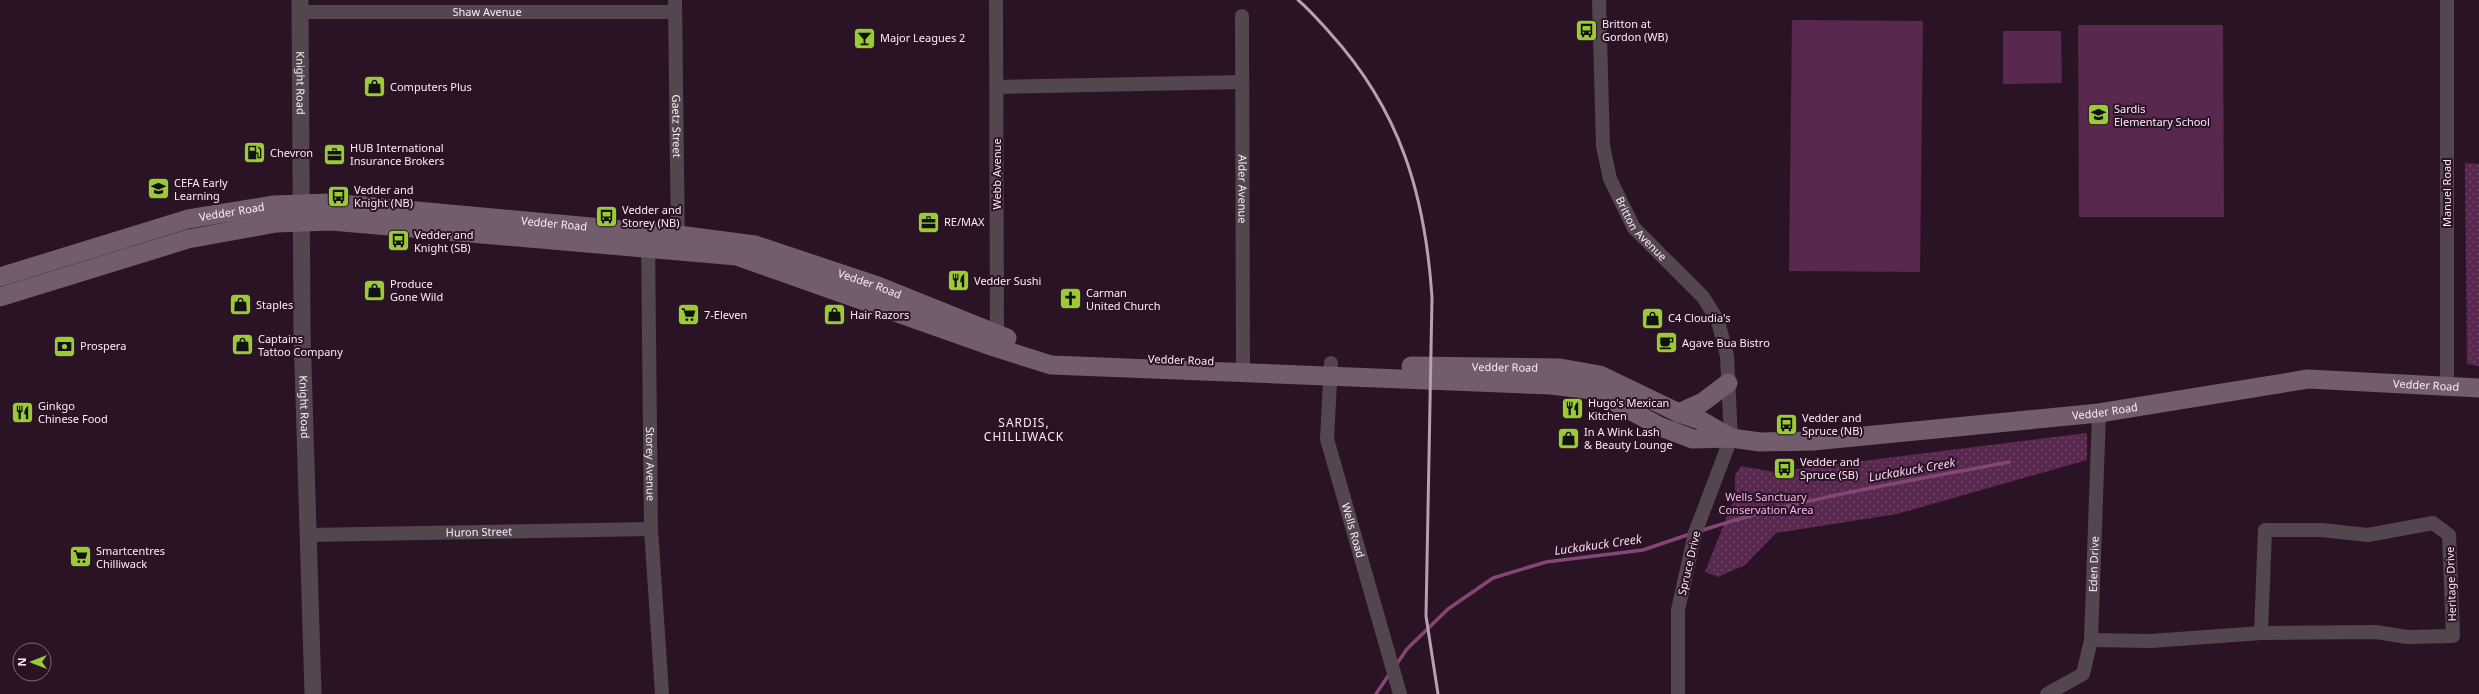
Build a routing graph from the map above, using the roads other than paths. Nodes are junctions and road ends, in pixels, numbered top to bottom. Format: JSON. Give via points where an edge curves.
{"nodes":[{"id":1,"x":996,"y":0,"type":"edge"},
{"id":2,"x":1599,"y":0,"type":"edge"},
{"id":3,"x":2447,"y":0,"type":"edge"},
{"id":4,"x":300,"y":6,"type":"edge"},
{"id":5,"x":675,"y":6,"type":"edge"},
{"id":6,"x":1242,"y":16,"type":"dead end"},
{"id":7,"x":1242,"y":82,"type":"junction"},
{"id":8,"x":996,"y":87,"type":"junction"},
{"id":9,"x":302,"y":213,"type":"junction"},
{"id":10,"x":648,"y":240,"type":"junction"},
{"id":11,"x":678,"y":243,"type":"junction"},
{"id":12,"x":0,"y":277,"type":"edge"},
{"id":13,"x":0,"y":297,"type":"edge"},
{"id":14,"x":995,"y":341,"type":"junction"},
{"id":15,"x":1243,"y":362,"type":"junction"},
{"id":16,"x":1330,"y":369,"type":"junction"},
{"id":17,"x":1728,"y":383,"type":"junction"},
{"id":18,"x":2448,"y":385,"type":"junction"},
{"id":19,"x":2479,"y":388,"type":"edge"},
{"id":20,"x":1680,"y":413,"type":"junction"},
{"id":21,"x":2099,"y":413,"type":"junction"},
{"id":22,"x":1731,"y":438,"type":"junction"},
{"id":23,"x":651,"y":529,"type":"junction"},
{"id":24,"x":308,"y":535,"type":"junction"},
{"id":25,"x":2261,"y":633,"type":"junction"},
{"id":26,"x":2091,"y":640,"type":"junction"},
{"id":27,"x":313,"y":694,"type":"edge"},
{"id":28,"x":662,"y":694,"type":"edge"},
{"id":29,"x":1400,"y":694,"type":"edge"},
{"id":30,"x":1678,"y":694,"type":"edge"},
{"id":31,"x":2047,"y":694,"type":"edge"}],
"edges":[{"from":1,"to":8,"type":"street","name":"Webb Avenue"},
{"from":2,"to":17,"type":"street","name":"Britton Avenue","via":[[1603,146],[1610,179],[1634,228],[1686,277],[1704,297],[1718,321],[1727,356]]},
{"from":3,"to":18,"type":"street","name":"Manuel Road"},
{"from":4,"to":5,"type":"street","name":"Shaw Avenue"},
{"from":4,"to":9,"type":"street","name":"Knight Road"},
{"from":5,"to":11,"type":"street","name":"Gaetz Street"},
{"from":6,"to":7,"type":"street","name":"Alder Avenue"},
{"from":7,"to":8,"type":"street"},
{"from":7,"to":15,"type":"street","name":"Alder Avenue"},
{"from":8,"to":14,"type":"street","name":"Webb Avenue"},
{"from":9,"to":10,"type":"main road","name":"Vedder Road","via":[[330,202]]},
{"from":9,"to":12,"type":"main road","name":"Vedder Road","via":[[233,210],[188,219]]},
{"from":9,"to":13,"type":"main road","name":"Vedder Road","via":[[269,224],[188,239]]},
{"from":9,"to":24,"type":"street","name":"Knight Road","via":[[302,332]]},
{"from":10,"to":11,"type":"main road","name":"Vedder Road"},
{"from":10,"to":23,"type":"street","name":"Storey Avenue"},
{"from":11,"to":14,"type":"main road","name":"Vedder Road","via":[[737,256]]},
{"from":14,"to":15,"type":"main road","name":"Vedder Road","via":[[1076,356]]},
{"from":14,"to":16,"type":"main road","name":"Vedder Road","via":[[1050,365]]},
{"from":15,"to":16,"type":"main road","name":"Vedder Road"},
{"from":16,"to":20,"type":"main road","name":"Vedder Road","via":[[1560,368],[1600,374]]},
{"from":16,"to":22,"type":"main road","name":"Vedder Road","via":[[1592,390],[1661,427],[1693,439]]},
{"from":16,"to":29,"type":"street","name":"Wells Road","via":[[1327,439]]},
{"from":17,"to":20,"type":"main road","via":[[1704,402]]},
{"from":17,"to":22,"type":"street","name":"Britton Avenue"},
{"from":18,"to":19,"type":"main road","name":"Vedder Road"},
{"from":18,"to":21,"type":"main road","name":"Vedder Road","via":[[2308,379]]},
{"from":20,"to":22,"type":"main road","name":"Vedder Road","via":[[1700,420]]},
{"from":21,"to":22,"type":"main road","name":"Vedder Road","via":[[1813,441],[1760,442]]},
{"from":21,"to":26,"type":"street","name":"Eden Drive"},
{"from":22,"to":30,"type":"street","name":"Spruce Drive","via":[[1695,533],[1678,610]]},
{"from":23,"to":24,"type":"street","name":"Huron Street"},
{"from":23,"to":28,"type":"street","name":"Storey Avenue"},
{"from":24,"to":27,"type":"street","name":"Knight Road"},
{"from":25,"to":25,"type":"street","name":"Heritage Drive","via":[[2376,632],[2406,637],[2453,636],[2448,535],[2433,523],[2368,535],[2321,530],[2265,530]]},
{"from":25,"to":26,"type":"street","name":"Heritage Drive","via":[[2151,641]]},
{"from":26,"to":31,"type":"street","name":"Eden Drive","via":[[2082,674]]}]}
